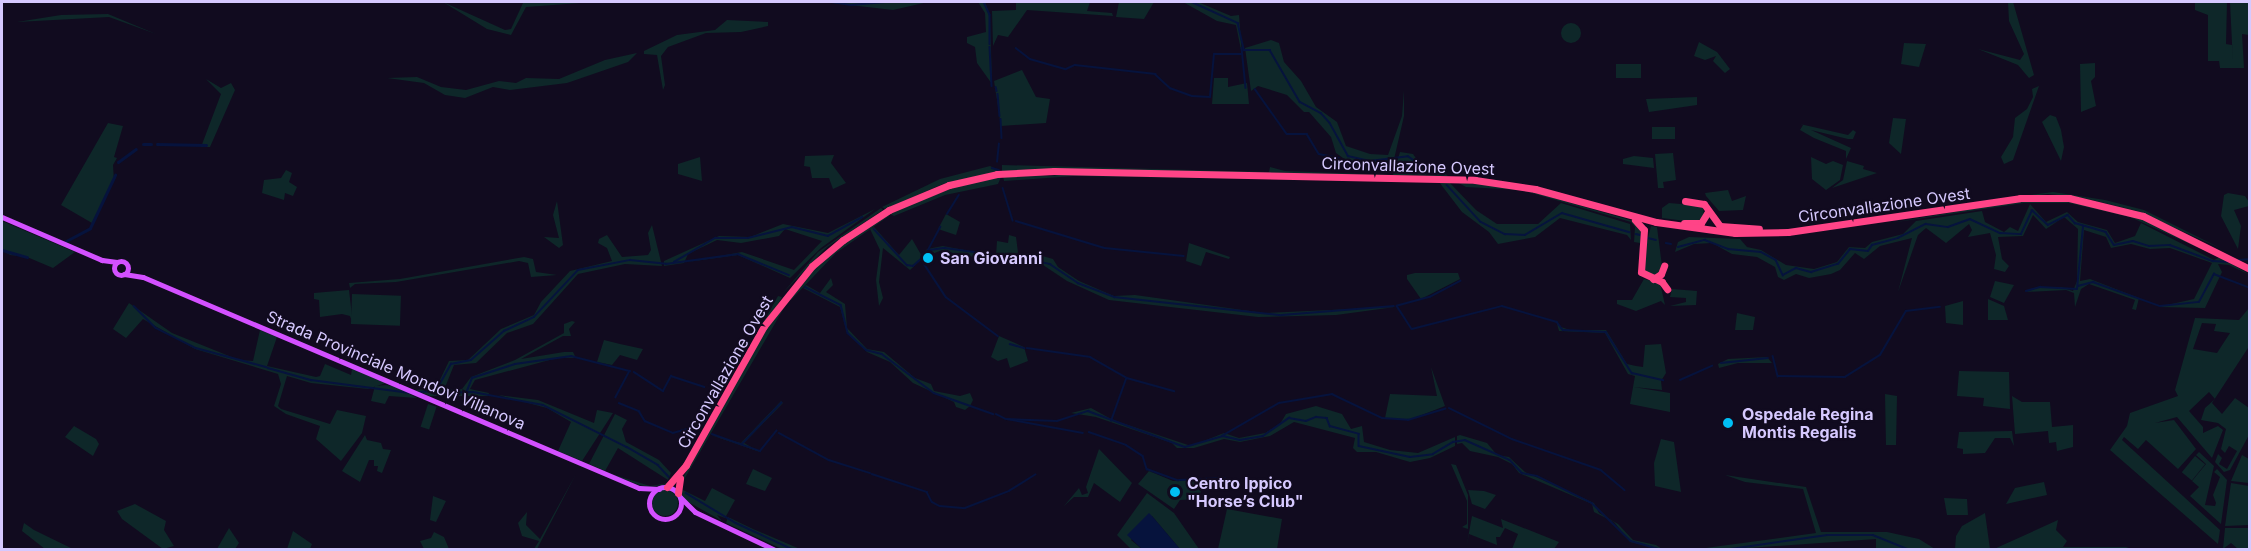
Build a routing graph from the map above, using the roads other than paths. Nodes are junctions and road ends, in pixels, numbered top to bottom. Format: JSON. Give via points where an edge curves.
{"nodes":[{"id":1,"x":1685,"y":201,"type":"dead end"},
{"id":2,"x":1706,"y":207,"type":"junction"},
{"id":3,"x":1613,"y":212,"type":"junction"},
{"id":4,"x":2,"y":214,"type":"edge"},
{"id":5,"x":1636,"y":218,"type":"junction"},
{"id":6,"x":1680,"y":227,"type":"junction"},
{"id":7,"x":1813,"y":230,"type":"junction"},
{"id":8,"x":1644,"y":235,"type":"junction"},
{"id":9,"x":102,"y":260,"type":"junction"},
{"id":10,"x":117,"y":262,"type":"junction"},
{"id":11,"x":126,"y":264,"type":"junction"},
{"id":12,"x":1664,"y":266,"type":"dead end"},
{"id":13,"x":2250,"y":269,"type":"edge"},
{"id":14,"x":114,"y":270,"type":"junction"},
{"id":15,"x":124,"y":274,"type":"junction"},
{"id":16,"x":143,"y":277,"type":"junction"},
{"id":17,"x":1660,"y":278,"type":"junction"},
{"id":18,"x":1666,"y":289,"type":"dead end"},
{"id":19,"x":681,"y":473,"type":"junction"},
{"id":20,"x":667,"y":487,"type":"junction"},
{"id":21,"x":639,"y":488,"type":"junction"},
{"id":22,"x":659,"y":489,"type":"junction"},
{"id":23,"x":679,"y":495,"type":"junction"},
{"id":24,"x":650,"y":500,"type":"junction"},
{"id":25,"x":695,"y":512,"type":"junction"},
{"id":26,"x":677,"y":513,"type":"junction"},
{"id":27,"x":775,"y":549,"type":"edge"}],
"edges":[{"from":1,"to":2,"type":"highway"},
{"from":2,"to":5,"type":"highway","via":[[1707,217],[1698,224]]},
{"from":2,"to":7,"type":"highway","via":[[1713,222],[1722,227]]},
{"from":3,"to":5,"type":"highway","name":"Circonvallazione Ovest"},
{"from":3,"to":8,"type":"highway","via":[[1640,222]]},
{"from":3,"to":19,"type":"highway","name":"Circonvallazione Ovest","via":[[1535,189],[1463,180],[1009,173],[939,188],[886,211],[832,248],[788,293]]},
{"from":4,"to":9,"type":"main road"},
{"from":5,"to":6,"type":"highway","name":"Circonvallazione Ovest"},
{"from":6,"to":7,"type":"highway","name":"Circonvallazione Ovest","via":[[1735,233]]},
{"from":6,"to":8,"type":"highway","via":[[1652,225]]},
{"from":7,"to":13,"type":"highway","name":"Circonvallazione Ovest","via":[[2019,198],[2052,197],[2120,208]]},
{"from":8,"to":17,"type":"highway","via":[[1640,270]]},
{"from":9,"to":10,"type":"main road"},
{"from":9,"to":14,"type":"main road","name":"Strada Provinciale Mondovì Villanova"},
{"from":10,"to":11,"type":"main road"},
{"from":10,"to":14,"type":"main road"},
{"from":11,"to":15,"type":"main road"},
{"from":11,"to":16,"type":"main road","name":"Strada Provinciale Mondovì Villanova"},
{"from":12,"to":17,"type":"highway"},
{"from":14,"to":15,"type":"main road","name":"Strada Provinciale Mondovì Villanova"},
{"from":15,"to":16,"type":"main road","name":"Strada Provinciale Mondovì Villanova"},
{"from":16,"to":21,"type":"main road","name":"Strada Provinciale Mondovì Villanova"},
{"from":17,"to":18,"type":"highway"},
{"from":19,"to":20,"type":"highway"},
{"from":19,"to":23,"type":"highway"},
{"from":20,"to":22,"type":"main road"},
{"from":20,"to":23,"type":"main road"},
{"from":21,"to":22,"type":"main road","name":"Strada Provinciale Mondovì Villanova"},
{"from":21,"to":24,"type":"main road","name":"Strada Provinciale Mondovì Villanova"},
{"from":22,"to":24,"type":"main road"},
{"from":23,"to":25,"type":"main road"},
{"from":23,"to":26,"type":"main road"},
{"from":24,"to":26,"type":"main road","via":[[651,509],[659,517]]},
{"from":25,"to":26,"type":"main road"},
{"from":25,"to":27,"type":"main road"}]}
